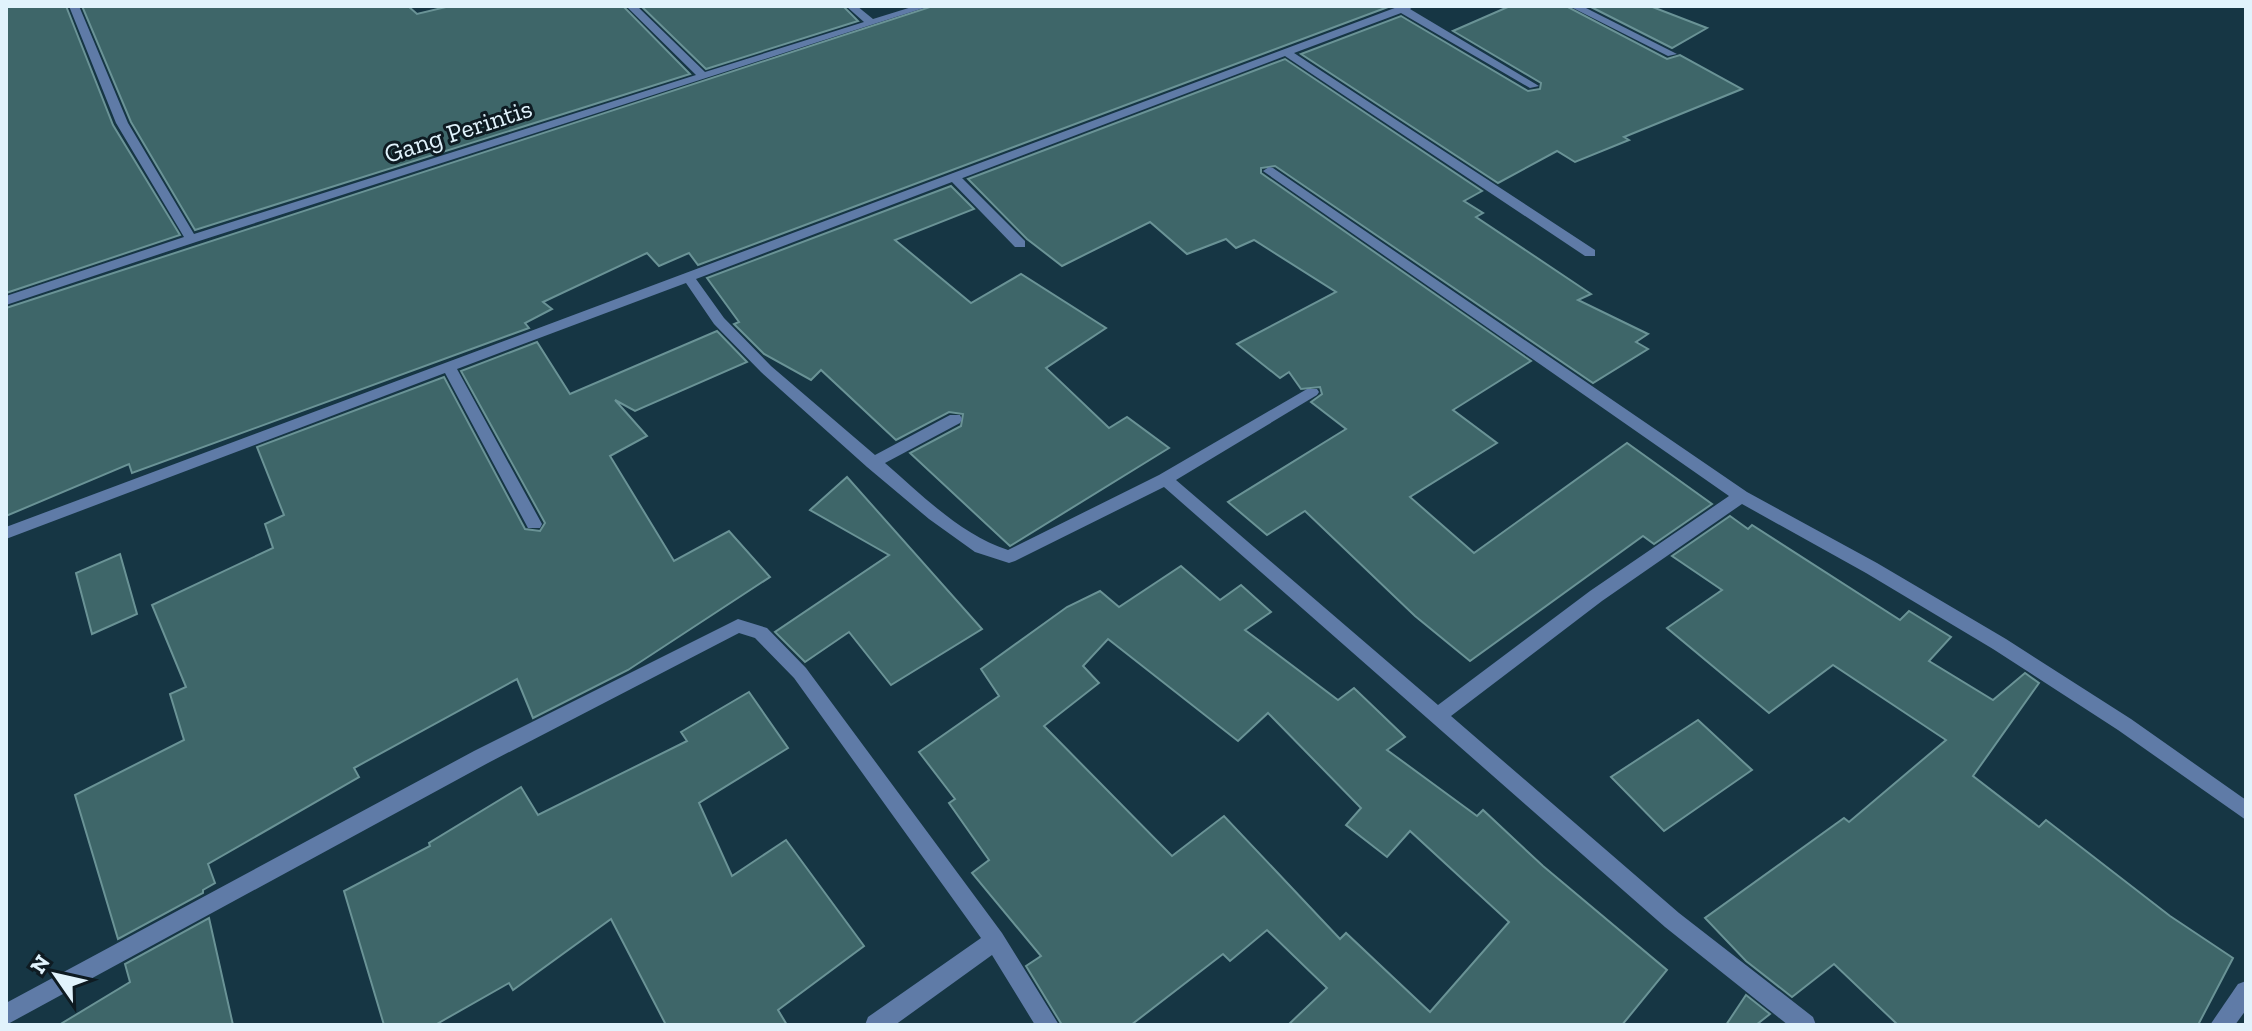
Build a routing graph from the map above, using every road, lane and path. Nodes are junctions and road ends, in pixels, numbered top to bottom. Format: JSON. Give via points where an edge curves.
{"nodes":[{"id":1,"x":74,"y":6,"type":"edge"},
{"id":2,"x":631,"y":6,"type":"edge"},
{"id":3,"x":851,"y":6,"type":"edge"},
{"id":4,"x":925,"y":6,"type":"edge"},
{"id":5,"x":1574,"y":6,"type":"edge"},
{"id":6,"x":1406,"y":7,"type":"edge"},
{"id":7,"x":872,"y":23,"type":"junction"},
{"id":8,"x":1286,"y":52,"type":"junction"},
{"id":9,"x":1672,"y":54,"type":"dead end"},
{"id":10,"x":704,"y":77,"type":"junction"},
{"id":11,"x":1534,"y":86,"type":"dead end"},
{"id":12,"x":1269,"y":171,"type":"dead end"},
{"id":13,"x":954,"y":177,"type":"junction"},
{"id":14,"x":191,"y":239,"type":"junction"},
{"id":15,"x":1020,"y":244,"type":"dead end"},
{"id":16,"x":1590,"y":253,"type":"dead end"},
{"id":17,"x":687,"y":275,"type":"junction"},
{"id":18,"x":6,"y":301,"type":"edge"},
{"id":19,"x":448,"y":365,"type":"junction"},
{"id":20,"x":1312,"y":392,"type":"dead end"},
{"id":21,"x":955,"y":419,"type":"dead end"},
{"id":22,"x":872,"y":463,"type":"junction"},
{"id":23,"x":1165,"y":479,"type":"junction"},
{"id":24,"x":1741,"y":496,"type":"junction"},
{"id":25,"x":534,"y":524,"type":"dead end"},
{"id":26,"x":6,"y":533,"type":"edge"},
{"id":27,"x":1438,"y":716,"type":"junction"},
{"id":28,"x":2246,"y":811,"type":"edge"},
{"id":29,"x":995,"y":940,"type":"junction"},
{"id":30,"x":2246,"y":992,"type":"edge"},
{"id":31,"x":6,"y":1015,"type":"edge"},
{"id":32,"x":876,"y":1025,"type":"edge"},
{"id":33,"x":1048,"y":1025,"type":"edge"},
{"id":34,"x":1805,"y":1025,"type":"edge"},
{"id":35,"x":2221,"y":1025,"type":"edge"}],
"edges":[{"from":1,"to":14,"type":"street","via":[[122,123]]},
{"from":2,"to":10,"type":"street"},
{"from":3,"to":7,"type":"street"},
{"from":4,"to":7,"type":"street","name":"Gang Perintis"},
{"from":5,"to":9,"type":"street"},
{"from":6,"to":8,"type":"street"},
{"from":6,"to":11,"type":"street"},
{"from":7,"to":10,"type":"street","name":"Gang Perintis"},
{"from":8,"to":13,"type":"street"},
{"from":8,"to":16,"type":"street"},
{"from":10,"to":14,"type":"street","name":"Gang Perintis"},
{"from":12,"to":24,"type":"street"},
{"from":13,"to":15,"type":"street"},
{"from":13,"to":17,"type":"street"},
{"from":14,"to":18,"type":"street","name":"Gang Perintis"},
{"from":17,"to":19,"type":"street"},
{"from":17,"to":22,"type":"street","via":[[719,321]]},
{"from":19,"to":25,"type":"street"},
{"from":19,"to":26,"type":"street"},
{"from":20,"to":23,"type":"street"},
{"from":21,"to":22,"type":"street"},
{"from":22,"to":23,"type":"street","via":[[981,548],[1009,557]]},
{"from":23,"to":27,"type":"street"},
{"from":24,"to":27,"type":"street","via":[[1596,596]]},
{"from":24,"to":28,"type":"street","via":[[2008,647]]},
{"from":27,"to":34,"type":"street","via":[[1672,920]]},
{"from":29,"to":31,"type":"street","via":[[800,673],[761,633],[738,626],[481,757]]},
{"from":29,"to":32,"type":"street"},
{"from":29,"to":33,"type":"street"},
{"from":30,"to":35,"type":"street"}]}
